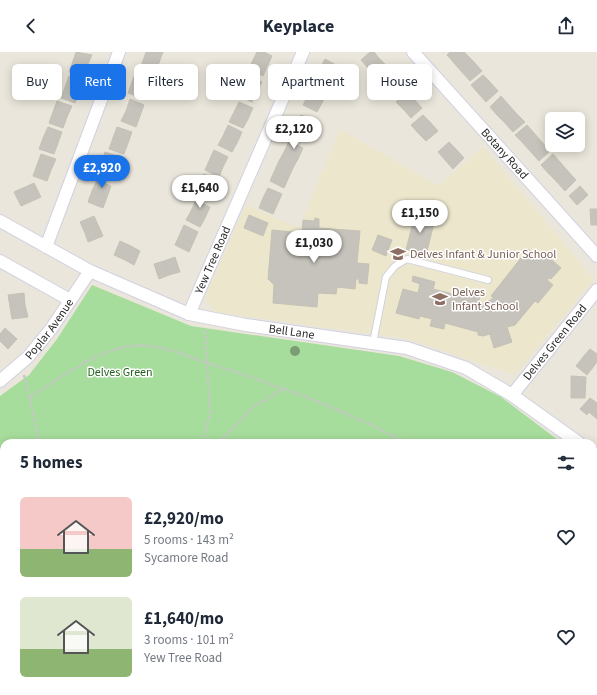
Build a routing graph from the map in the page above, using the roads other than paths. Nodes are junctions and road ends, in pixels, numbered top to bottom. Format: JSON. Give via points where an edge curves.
{"nodes":[{"id":1,"x":119,"y":52,"type":"edge"},
{"id":2,"x":303,"y":52,"type":"edge"},
{"id":3,"x":413,"y":52,"type":"edge"},
{"id":4,"x":0,"y":222,"type":"edge"},
{"id":5,"x":46,"y":247,"type":"junction"},
{"id":6,"x":597,"y":256,"type":"edge"},
{"id":7,"x":0,"y":261,"type":"edge"},
{"id":8,"x":90,"y":271,"type":"junction"},
{"id":9,"x":488,"y":280,"type":"dead end"},
{"id":10,"x":597,"y":290,"type":"edge"},
{"id":11,"x":70,"y":300,"type":"junction"},
{"id":12,"x":189,"y":314,"type":"junction"},
{"id":13,"x":373,"y":343,"type":"junction"},
{"id":14,"x":0,"y":381,"type":"edge"},
{"id":15,"x":512,"y":395,"type":"junction"},
{"id":16,"x":573,"y":439,"type":"edge"}],
"edges":[{"from":1,"to":5,"type":"street"},
{"from":2,"to":12,"type":"street","name":"Yew Tree Road"},
{"from":3,"to":6,"type":"street","name":"Botany Road"},
{"from":4,"to":5,"type":"street","name":"Bell Lane"},
{"from":5,"to":8,"type":"street","name":"Bell Lane"},
{"from":7,"to":11,"type":"street"},
{"from":8,"to":11,"type":"street","name":"Poplar Avenue"},
{"from":8,"to":12,"type":"street","name":"Bell Lane"},
{"from":9,"to":13,"type":"lane","via":[[407,260],[395,266],[386,277]]},
{"from":10,"to":15,"type":"street","name":"Delves Green Road"},
{"from":11,"to":14,"type":"street","name":"Poplar Avenue","via":[[51,329]]},
{"from":12,"to":13,"type":"street","name":"Bell Lane"},
{"from":13,"to":15,"type":"street","name":"Bell Lane","via":[[406,348],[466,368]]},
{"from":15,"to":16,"type":"street","name":"Bell Lane"}]}
